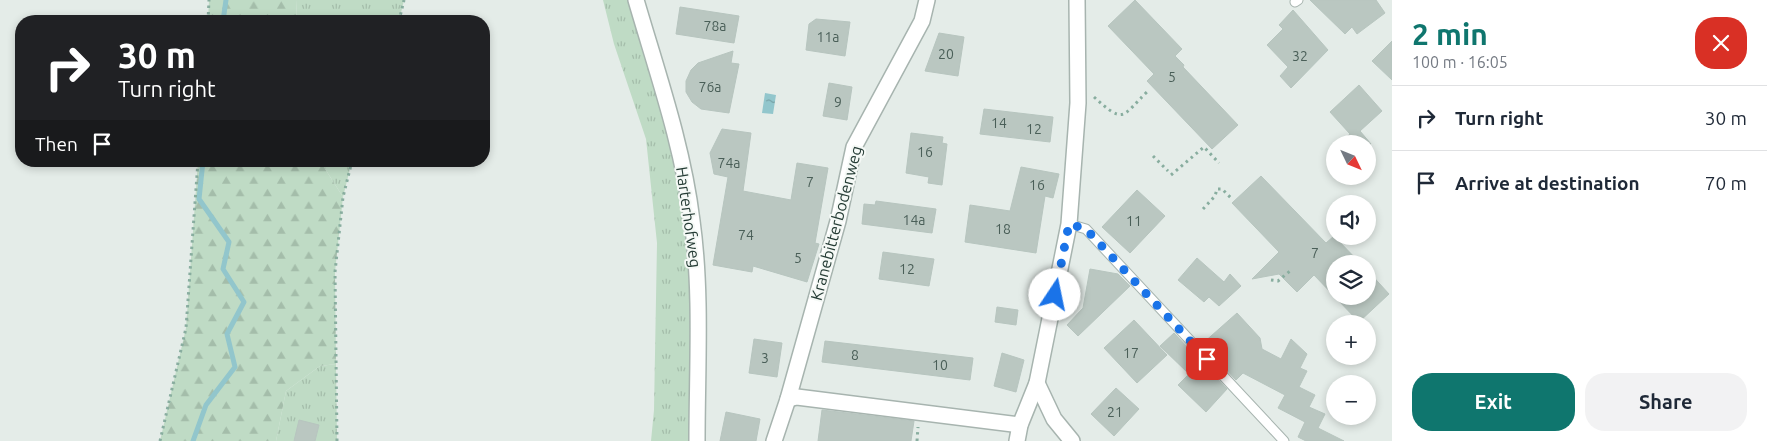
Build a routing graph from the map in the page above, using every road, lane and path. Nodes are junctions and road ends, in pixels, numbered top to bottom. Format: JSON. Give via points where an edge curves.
{"nodes":[{"id":1,"x":209,"y":0,"type":"edge"},
{"id":2,"x":404,"y":0,"type":"edge"},
{"id":3,"x":636,"y":0,"type":"edge"},
{"id":4,"x":927,"y":0,"type":"edge"},
{"id":5,"x":1076,"y":0,"type":"edge"},
{"id":6,"x":208,"y":15,"type":"edge"},
{"id":7,"x":400,"y":15,"type":"edge"},
{"id":8,"x":1148,"y":91,"type":"dead end"},
{"id":9,"x":1094,"y":97,"type":"dead end"},
{"id":10,"x":1153,"y":156,"type":"dead end"},
{"id":11,"x":1219,"y":163,"type":"dead end"},
{"id":12,"x":198,"y":167,"type":"edge"},
{"id":13,"x":350,"y":167,"type":"edge"},
{"id":14,"x":1168,"y":171,"type":"dead end"},
{"id":15,"x":1172,"y":175,"type":"dead end"},
{"id":16,"x":1232,"y":200,"type":"dead end"},
{"id":17,"x":1203,"y":209,"type":"dead end"},
{"id":18,"x":1069,"y":224,"type":"junction"},
{"id":19,"x":1290,"y":271,"type":"dead end"},
{"id":20,"x":1271,"y":280,"type":"dead end"},
{"id":21,"x":1037,"y":383,"type":"junction"},
{"id":22,"x":788,"y":399,"type":"junction"},
{"id":23,"x":1020,"y":425,"type":"junction"},
{"id":24,"x":160,"y":441,"type":"edge"},
{"id":25,"x":336,"y":441,"type":"edge"},
{"id":26,"x":696,"y":441,"type":"edge"},
{"id":27,"x":774,"y":441,"type":"edge"},
{"id":28,"x":1017,"y":441,"type":"edge"},
{"id":29,"x":1072,"y":441,"type":"edge"},
{"id":30,"x":1284,"y":441,"type":"edge"}],
"edges":[{"from":1,"to":6,"type":"path"},
{"from":2,"to":7,"type":"path"},
{"from":3,"to":26,"type":"street","name":"Harterhofweg","via":[[668,109],[692,219],[697,263]]},
{"from":4,"to":22,"type":"street","name":"Kranebitterbodenweg","via":[[922,21],[854,146],[838,221]]},
{"from":5,"to":18,"type":"street","via":[[1078,102]]},
{"from":8,"to":9,"type":"path","via":[[1120,116],[1112,114]]},
{"from":10,"to":14,"type":"path"},
{"from":11,"to":15,"type":"path","via":[[1204,147]]},
{"from":12,"to":24,"type":"path","via":[[186,328]]},
{"from":13,"to":25,"type":"path","via":[[343,197],[335,272]]},
{"from":16,"to":17,"type":"path","via":[[1222,189],[1216,189],[1215,196]]},
{"from":18,"to":21,"type":"street"},
{"from":18,"to":30,"type":"lane","via":[[1086,229]]},
{"from":19,"to":20,"type":"path","via":[[1278,281]]},
{"from":21,"to":23,"type":"street"},
{"from":21,"to":29,"type":"street","via":[[1054,419]]},
{"from":22,"to":23,"type":"street","via":[[797,397]]},
{"from":22,"to":27,"type":"street","name":"Kranebitterbodenweg"},
{"from":23,"to":28,"type":"street"}]}
